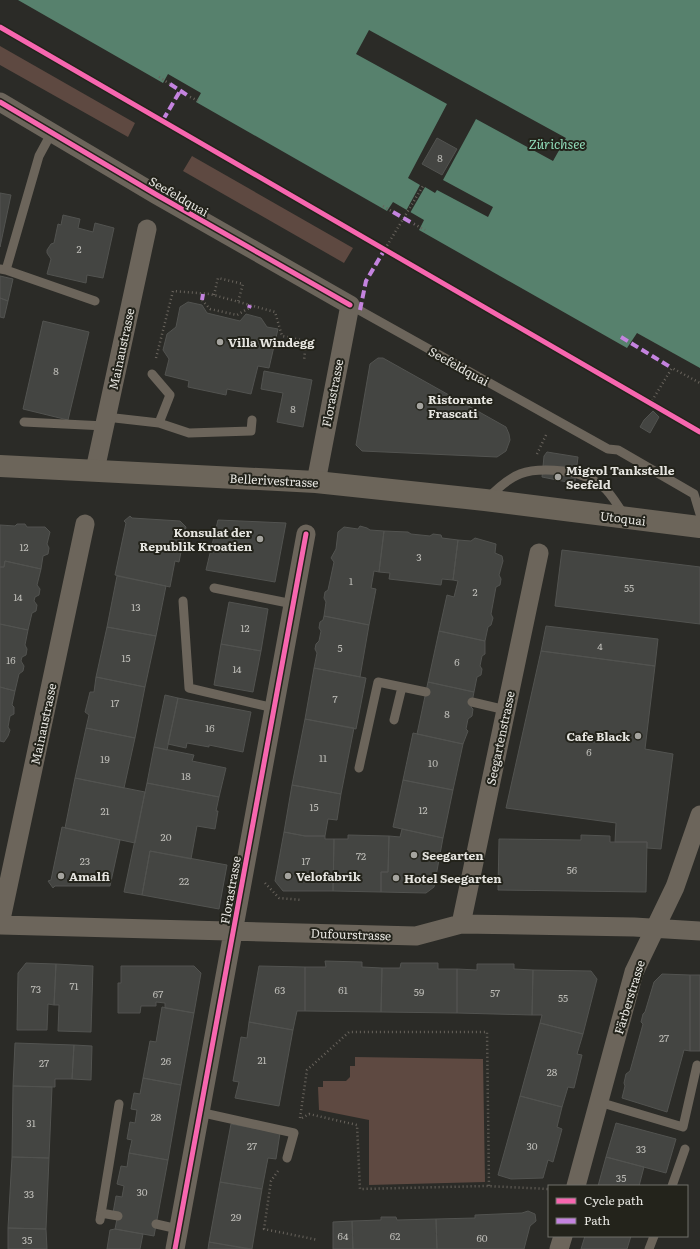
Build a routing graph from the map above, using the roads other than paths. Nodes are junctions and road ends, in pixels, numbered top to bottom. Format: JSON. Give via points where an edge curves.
{"nodes":[{"id":1,"x":0,"y":102,"type":"edge"},
{"id":2,"x":52,"y":132,"type":"junction"},
{"id":3,"x":147,"y":229,"type":"dead end"},
{"id":4,"x":3,"y":270,"type":"edge"},
{"id":5,"x":95,"y":301,"type":"dead end"},
{"id":6,"x":350,"y":305,"type":"junction"},
{"id":7,"x":152,"y":374,"type":"road end"},
{"id":8,"x":252,"y":420,"type":"dead end"},
{"id":9,"x":24,"y":422,"type":"dead end"},
{"id":10,"x":106,"y":422,"type":"junction"},
{"id":11,"x":159,"y":423,"type":"junction"},
{"id":12,"x":0,"y":466,"type":"edge"},
{"id":13,"x":95,"y":470,"type":"junction"},
{"id":14,"x":316,"y":482,"type":"junction"},
{"id":15,"x":486,"y":500,"type":"junction"},
{"id":16,"x":547,"y":508,"type":"joint"},
{"id":17,"x":700,"y":514,"type":"edge"},
{"id":18,"x":626,"y":518,"type":"junction"},
{"id":19,"x":85,"y":524,"type":"dead end"},
{"id":20,"x":700,"y":527,"type":"edge"},
{"id":21,"x":306,"y":534,"type":"dead end"},
{"id":22,"x":539,"y":553,"type":"dead end"},
{"id":23,"x":214,"y":588,"type":"dead end"},
{"id":24,"x":183,"y":601,"type":"dead end"},
{"id":25,"x":293,"y":604,"type":"junction"},
{"id":26,"x":402,"y":687,"type":"junction"},
{"id":27,"x":426,"y":692,"type":"dead end"},
{"id":28,"x":472,"y":702,"type":"dead end"},
{"id":29,"x":274,"y":708,"type":"junction"},
{"id":30,"x":506,"y":710,"type":"junction"},
{"id":31,"x":394,"y":720,"type":"dead end"},
{"id":32,"x":360,"y":768,"type":"dead end"},
{"id":33,"x":700,"y":815,"type":"edge"},
{"id":34,"x":461,"y":924,"type":"junction"},
{"id":35,"x":0,"y":925,"type":"edge"},
{"id":36,"x":655,"y":928,"type":"junction"},
{"id":37,"x":233,"y":932,"type":"junction"},
{"id":38,"x":700,"y":932,"type":"edge"},
{"id":39,"x":697,"y":1065,"type":"dead end"},
{"id":40,"x":599,"y":1102,"type":"junction"},
{"id":41,"x":119,"y":1104,"type":"dead end"},
{"id":42,"x":199,"y":1112,"type":"junction"},
{"id":43,"x":685,"y":1149,"type":"dead end"},
{"id":44,"x":287,"y":1158,"type":"road end"},
{"id":45,"x":576,"y":1185,"type":"edge"},
{"id":46,"x":672,"y":1185,"type":"edge"},
{"id":47,"x":118,"y":1216,"type":"dead end"},
{"id":48,"x":156,"y":1224,"type":"dead end"},
{"id":49,"x":178,"y":1229,"type":"junction"},
{"id":50,"x":563,"y":1237,"type":"edge"},
{"id":51,"x":654,"y":1237,"type":"edge"},
{"id":52,"x":174,"y":1249,"type":"edge"},
{"id":53,"x":559,"y":1249,"type":"edge"},
{"id":54,"x":649,"y":1249,"type":"edge"}],
"edges":[{"from":1,"to":2,"type":"street","name":"Seefeldquai"},
{"from":2,"to":4,"type":"lane","via":[[39,156]]},
{"from":2,"to":6,"type":"street","name":"Seefeldquai"},
{"from":3,"to":10,"type":"street","name":"Mainaustrasse"},
{"from":4,"to":5,"type":"lane"},
{"from":6,"to":14,"type":"street","name":"Florastrasse"},
{"from":6,"to":17,"type":"lane","name":"Seefeldquai","via":[[694,494]]},
{"from":7,"to":11,"type":"lane","via":[[170,395]]},
{"from":8,"to":11,"type":"lane","via":[[251,431],[188,433]]},
{"from":9,"to":10,"type":"lane"},
{"from":10,"to":11,"type":"lane"},
{"from":10,"to":13,"type":"street","name":"Mainaustrasse"},
{"from":12,"to":13,"type":"main road","name":"Bellerivestrasse"},
{"from":13,"to":14,"type":"main road","name":"Bellerivestrasse"},
{"from":14,"to":15,"type":"main road","name":"Bellerivestrasse"},
{"from":15,"to":16,"type":"main road","name":"Bellerivestrasse"},
{"from":15,"to":18,"type":"lane","via":[[501,484],[526,472],[542,469],[576,473],[603,486]]},
{"from":16,"to":18,"type":"main road","name":"Utoquai"},
{"from":18,"to":20,"type":"main road","name":"Utoquai"},
{"from":19,"to":35,"type":"street","name":"Mainaustrasse"},
{"from":21,"to":25,"type":"street","name":"Florastrasse"},
{"from":22,"to":30,"type":"street","name":"Seegartenstrasse"},
{"from":23,"to":25,"type":"lane"},
{"from":24,"to":29,"type":"lane","via":[[189,688]]},
{"from":25,"to":29,"type":"street","name":"Florastrasse"},
{"from":26,"to":27,"type":"lane"},
{"from":26,"to":31,"type":"lane"},
{"from":26,"to":32,"type":"lane","via":[[378,682]]},
{"from":28,"to":30,"type":"lane"},
{"from":29,"to":37,"type":"street","name":"Florastrasse"},
{"from":30,"to":34,"type":"street","name":"Seegartenstrasse"},
{"from":33,"to":36,"type":"street","name":"Färberstrasse","via":[[675,887]]},
{"from":34,"to":36,"type":"street","name":"Dufourstrasse"},
{"from":34,"to":37,"type":"street","name":"Dufourstrasse","via":[[416,936]]},
{"from":35,"to":37,"type":"street","name":"Dufourstrasse"},
{"from":36,"to":38,"type":"street","name":"Dufourstrasse"},
{"from":36,"to":40,"type":"street","name":"Färberstrasse","via":[[634,972]]},
{"from":37,"to":42,"type":"street","name":"Florastrasse"},
{"from":39,"to":40,"type":"lane","via":[[683,1127]]},
{"from":40,"to":45,"type":"street","name":"Färberstrasse"},
{"from":41,"to":47,"type":"lane","via":[[100,1216]]},
{"from":42,"to":44,"type":"lane","via":[[294,1133]]},
{"from":42,"to":49,"type":"street","name":"Florastrasse"},
{"from":43,"to":46,"type":"lane"},
{"from":48,"to":49,"type":"lane"},
{"from":49,"to":52,"type":"street","name":"Florastrasse"},
{"from":50,"to":53,"type":"street"},
{"from":51,"to":54,"type":"lane"}]}
